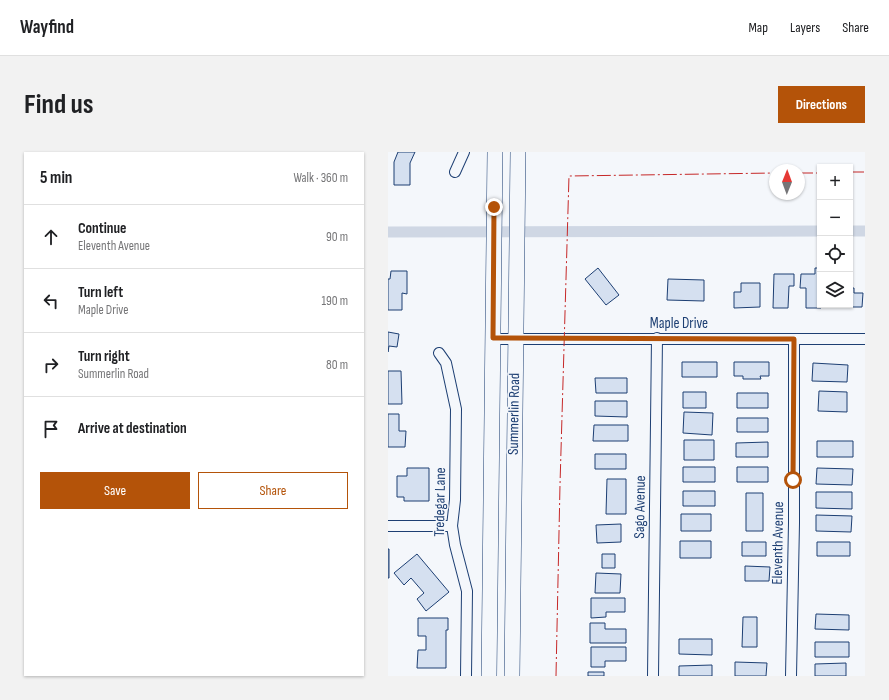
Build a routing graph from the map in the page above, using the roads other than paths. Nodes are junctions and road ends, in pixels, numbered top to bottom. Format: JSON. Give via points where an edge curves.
{"nodes":[{"id":1,"x":464,"y":152,"type":"edge"},
{"id":2,"x":495,"y":152,"type":"edge"},
{"id":3,"x":518,"y":152,"type":"edge"},
{"id":4,"x":455,"y":172,"type":"dead end"},
{"id":5,"x":493,"y":338,"type":"junction"},
{"id":6,"x":656,"y":338,"type":"junction"},
{"id":7,"x":515,"y":339,"type":"junction"},
{"id":8,"x":794,"y":339,"type":"junction"},
{"id":9,"x":865,"y":339,"type":"edge"},
{"id":10,"x":439,"y":353,"type":"dead end"},
{"id":11,"x":388,"y":526,"type":"edge"},
{"id":12,"x":452,"y":526,"type":"junction"},
{"id":13,"x":466,"y":676,"type":"edge"},
{"id":14,"x":489,"y":676,"type":"edge"},
{"id":15,"x":512,"y":676,"type":"edge"},
{"id":16,"x":653,"y":676,"type":"edge"},
{"id":17,"x":790,"y":676,"type":"edge"}],
"edges":[{"from":1,"to":4,"type":"street"},
{"from":2,"to":5,"type":"main road","name":"Summerlin Road"},
{"from":3,"to":7,"type":"main road","name":"Summerlin Road"},
{"from":5,"to":7,"type":"street","name":"Maple Drive"},
{"from":5,"to":14,"type":"main road","name":"Summerlin Road"},
{"from":6,"to":7,"type":"street","name":"Maple Drive"},
{"from":6,"to":8,"type":"street","name":"Maple Drive"},
{"from":6,"to":16,"type":"street","name":"Sago Avenue"},
{"from":7,"to":15,"type":"main road","name":"Summerlin Road"},
{"from":8,"to":9,"type":"street","name":"Maple Drive"},
{"from":8,"to":17,"type":"street","name":"Eleventh Avenue","via":[[794,523]]},
{"from":10,"to":12,"type":"street","name":"Tredegar Lane","via":[[446,363],[456,409],[455,500]]},
{"from":11,"to":12,"type":"street"},
{"from":12,"to":13,"type":"street","name":"Tredegar Lane","via":[[467,592]]}]}
